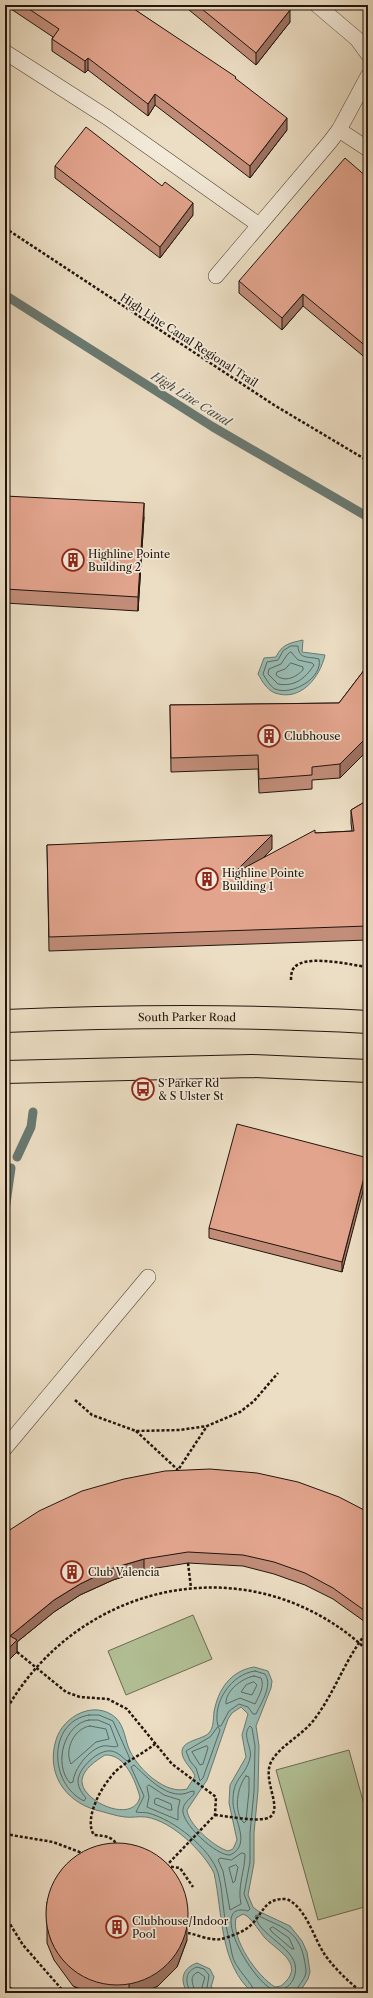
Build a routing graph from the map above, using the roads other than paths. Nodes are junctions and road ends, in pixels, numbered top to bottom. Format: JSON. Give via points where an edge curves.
{"nodes":[{"id":1,"x":317,"y":5,"type":"edge"},
{"id":2,"x":5,"y":52,"type":"edge"},
{"id":3,"x":368,"y":54,"type":"edge"},
{"id":4,"x":368,"y":76,"type":"edge"},
{"id":5,"x":339,"y":130,"type":"junction"},
{"id":6,"x":368,"y":149,"type":"edge"},
{"id":7,"x":259,"y":225,"type":"junction"},
{"id":8,"x":216,"y":276,"type":"dead end"},
{"id":9,"x":5,"y":1021,"type":"edge"},
{"id":10,"x":368,"y":1022,"type":"edge"},
{"id":11,"x":368,"y":1071,"type":"edge"},
{"id":12,"x":5,"y":1072,"type":"edge"},
{"id":13,"x":148,"y":1277,"type":"dead end"},
{"id":14,"x":5,"y":1448,"type":"edge"}],
"edges":[{"from":1,"to":3,"type":"lane","via":[[357,39]]},
{"from":2,"to":7,"type":"lane","via":[[113,122]]},
{"from":4,"to":5,"type":"lane"},
{"from":5,"to":6,"type":"lane"},
{"from":5,"to":7,"type":"lane"},
{"from":7,"to":8,"type":"lane"},
{"from":9,"to":10,"type":"main road","name":"South Parker Road","via":[[140,1017]]},
{"from":11,"to":12,"type":"main road","via":[[252,1066]]},
{"from":13,"to":14,"type":"lane"}]}
